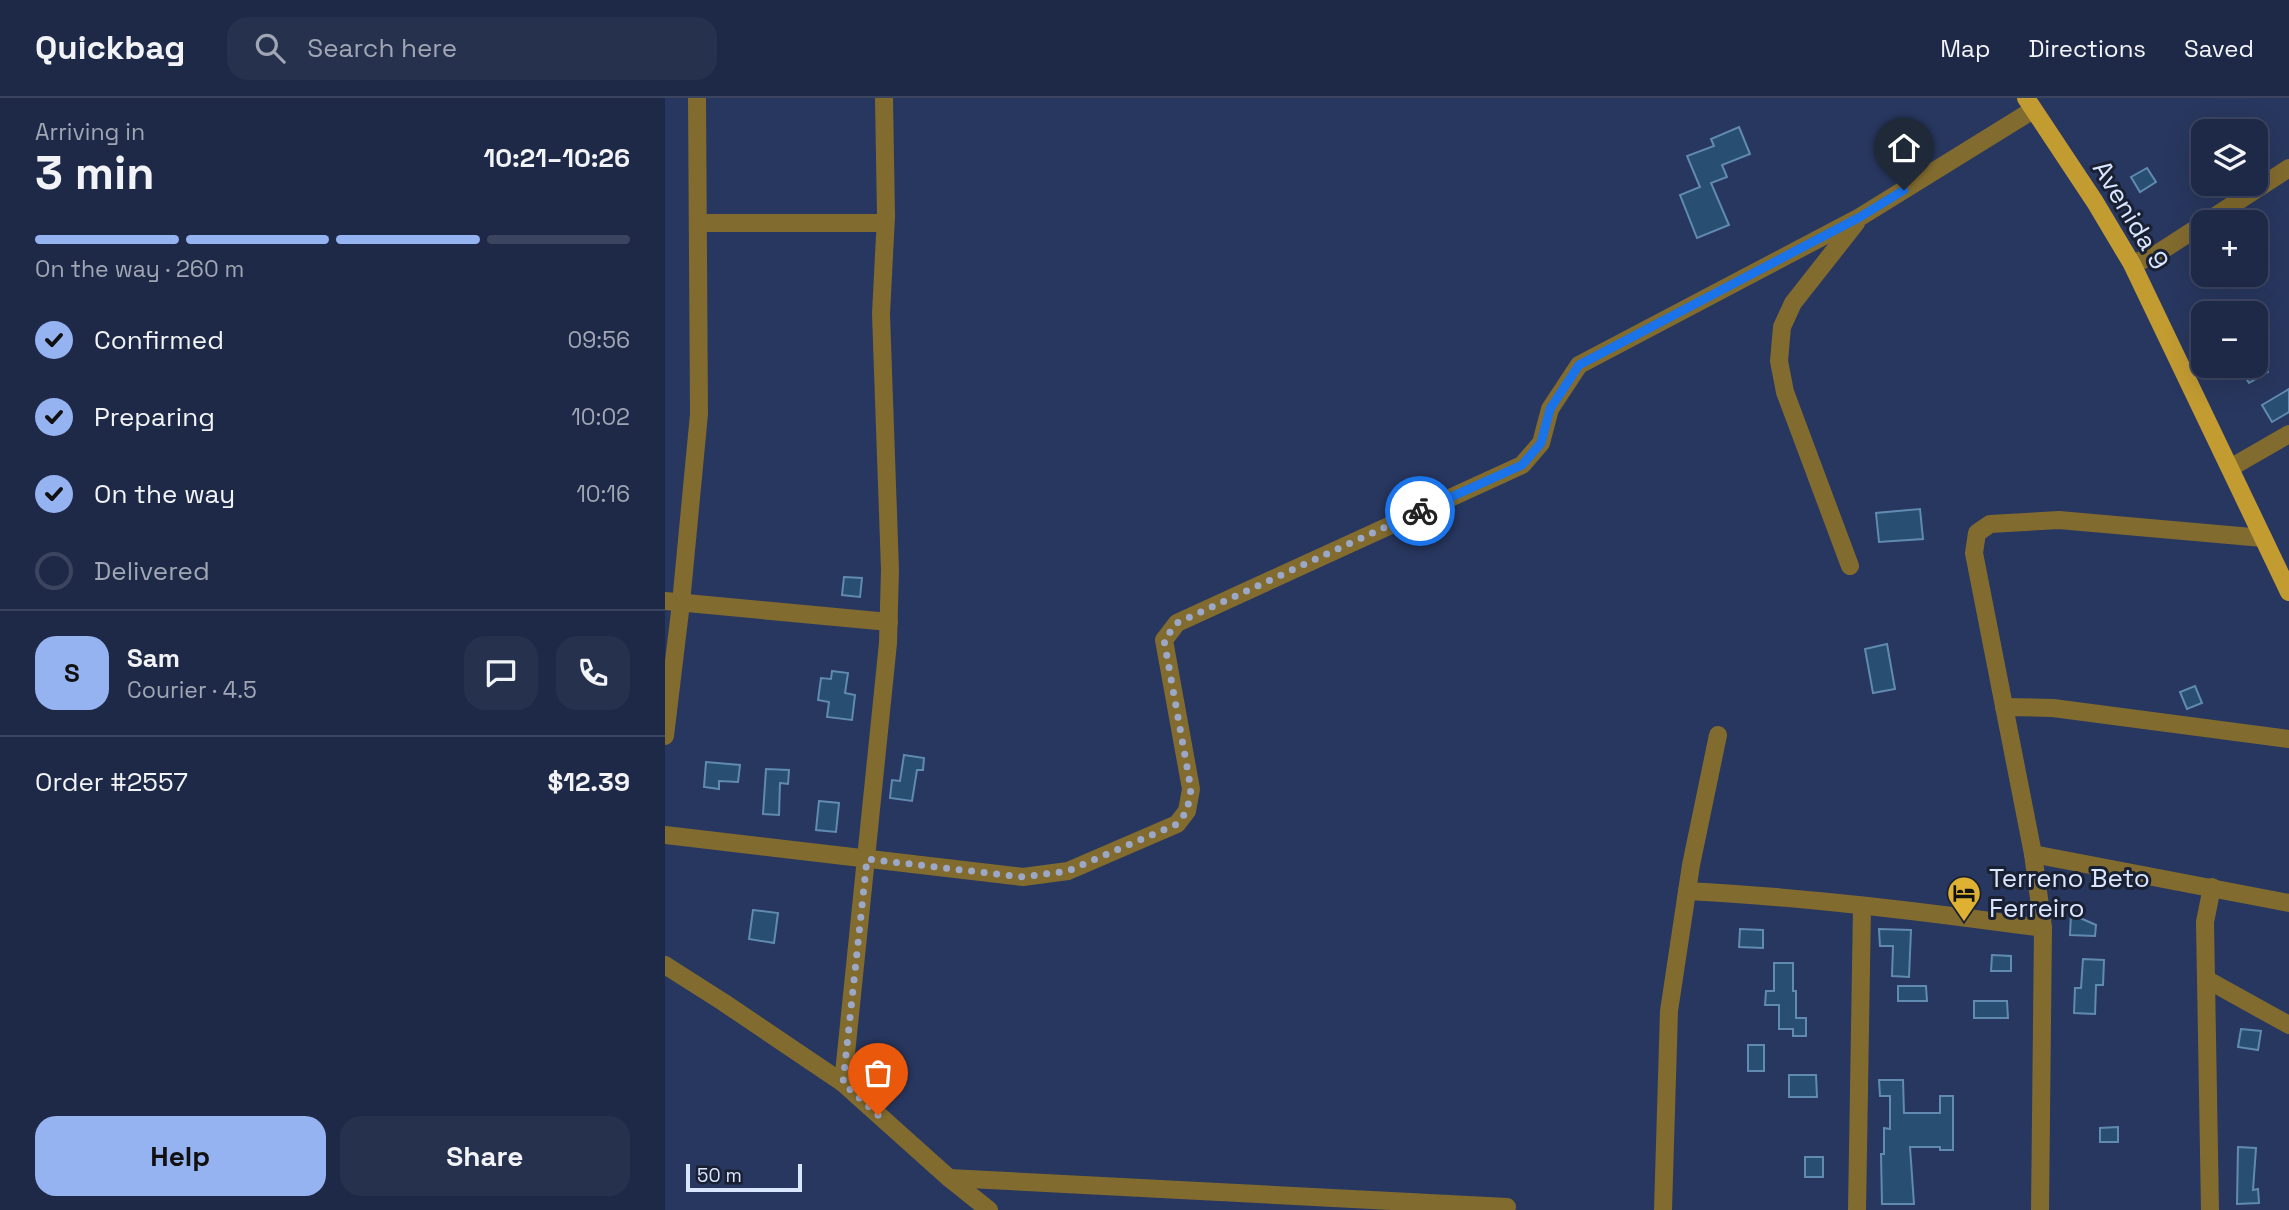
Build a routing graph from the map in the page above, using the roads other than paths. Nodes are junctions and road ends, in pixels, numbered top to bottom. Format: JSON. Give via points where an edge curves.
{"nodes":[{"id":1,"x":697,"y":98,"type":"edge"},
{"id":2,"x":884,"y":98,"type":"edge"},
{"id":3,"x":2030,"y":104,"type":"edge"},
{"id":4,"x":2289,"y":168,"type":"edge"},
{"id":5,"x":2224,"y":210,"type":"edge"},
{"id":6,"x":1860,"y":217,"type":"junction"},
{"id":7,"x":698,"y":223,"type":"junction"},
{"id":8,"x":885,"y":223,"type":"junction"},
{"id":9,"x":2191,"y":231,"type":"edge"},
{"id":10,"x":2132,"y":264,"type":"junction"},
{"id":11,"x":2289,"y":434,"type":"edge"},
{"id":12,"x":2229,"y":468,"type":"junction"},
{"id":13,"x":2263,"y":538,"type":"junction"},
{"id":14,"x":1850,"y":566,"type":"dead end"},
{"id":15,"x":2289,"y":592,"type":"edge"},
{"id":16,"x":673,"y":602,"type":"edge"},
{"id":17,"x":889,"y":622,"type":"junction"},
{"id":18,"x":2004,"y":707,"type":"junction"},
{"id":19,"x":665,"y":736,"type":"edge"},
{"id":20,"x":1718,"y":736,"type":"dead end"},
{"id":21,"x":2289,"y":739,"type":"edge"},
{"id":22,"x":665,"y":835,"type":"edge"},
{"id":23,"x":2033,"y":853,"type":"junction"},
{"id":24,"x":867,"y":859,"type":"junction"},
{"id":25,"x":2212,"y":887,"type":"junction"},
{"id":26,"x":1687,"y":891,"type":"junction"},
{"id":27,"x":2289,"y":903,"type":"edge"},
{"id":28,"x":1862,"y":907,"type":"junction"},
{"id":29,"x":2043,"y":928,"type":"junction"},
{"id":30,"x":665,"y":965,"type":"edge"},
{"id":31,"x":2206,"y":979,"type":"junction"},
{"id":32,"x":2289,"y":1025,"type":"edge"},
{"id":33,"x":843,"y":1083,"type":"junction"},
{"id":34,"x":949,"y":1178,"type":"junction"},
{"id":35,"x":989,"y":1210,"type":"edge"},
{"id":36,"x":1506,"y":1210,"type":"edge"},
{"id":37,"x":1663,"y":1210,"type":"edge"},
{"id":38,"x":1857,"y":1210,"type":"edge"},
{"id":39,"x":2040,"y":1210,"type":"edge"},
{"id":40,"x":2210,"y":1210,"type":"edge"}],
"edges":[{"from":1,"to":7,"type":"street"},
{"from":2,"to":8,"type":"street"},
{"from":3,"to":6,"type":"street"},
{"from":3,"to":10,"type":"main road","name":"Avenida 9"},
{"from":4,"to":5,"type":"street"},
{"from":6,"to":14,"type":"street","via":[[1793,303],[1782,327],[1779,361],[1785,392]]},
{"from":6,"to":24,"type":"street","via":[[1579,365],[1550,409],[1541,443],[1522,465],[1177,623],[1164,640],[1191,789],[1187,811],[1177,824],[1068,871],[1023,877]]},
{"from":7,"to":8,"type":"street"},
{"from":7,"to":16,"type":"street","via":[[699,414]]},
{"from":8,"to":17,"type":"street","via":[[881,314]]},
{"from":9,"to":10,"type":"street"},
{"from":10,"to":12,"type":"main road","name":"Avenida 9"},
{"from":11,"to":12,"type":"street"},
{"from":12,"to":13,"type":"main road","name":"Avenida 9"},
{"from":13,"to":15,"type":"main road","name":"Avenida 9"},
{"from":13,"to":18,"type":"street","via":[[2059,520],[1990,524],[1977,533],[1974,553]]},
{"from":16,"to":17,"type":"street"},
{"from":16,"to":19,"type":"street"},
{"from":17,"to":24,"type":"street"},
{"from":18,"to":21,"type":"street","via":[[2053,708]]},
{"from":18,"to":23,"type":"street"},
{"from":20,"to":26,"type":"street"},
{"from":22,"to":24,"type":"street"},
{"from":23,"to":25,"type":"street"},
{"from":23,"to":29,"type":"street"},
{"from":24,"to":33,"type":"street"},
{"from":25,"to":27,"type":"street"},
{"from":25,"to":31,"type":"street","via":[[2205,922]]},
{"from":26,"to":28,"type":"street"},
{"from":26,"to":37,"type":"street","via":[[1669,1011]]},
{"from":28,"to":29,"type":"street"},
{"from":28,"to":38,"type":"street"},
{"from":29,"to":39,"type":"street"},
{"from":30,"to":33,"type":"street"},
{"from":31,"to":32,"type":"street"},
{"from":31,"to":40,"type":"street"},
{"from":33,"to":34,"type":"street"},
{"from":34,"to":35,"type":"street"},
{"from":34,"to":36,"type":"street"}]}
